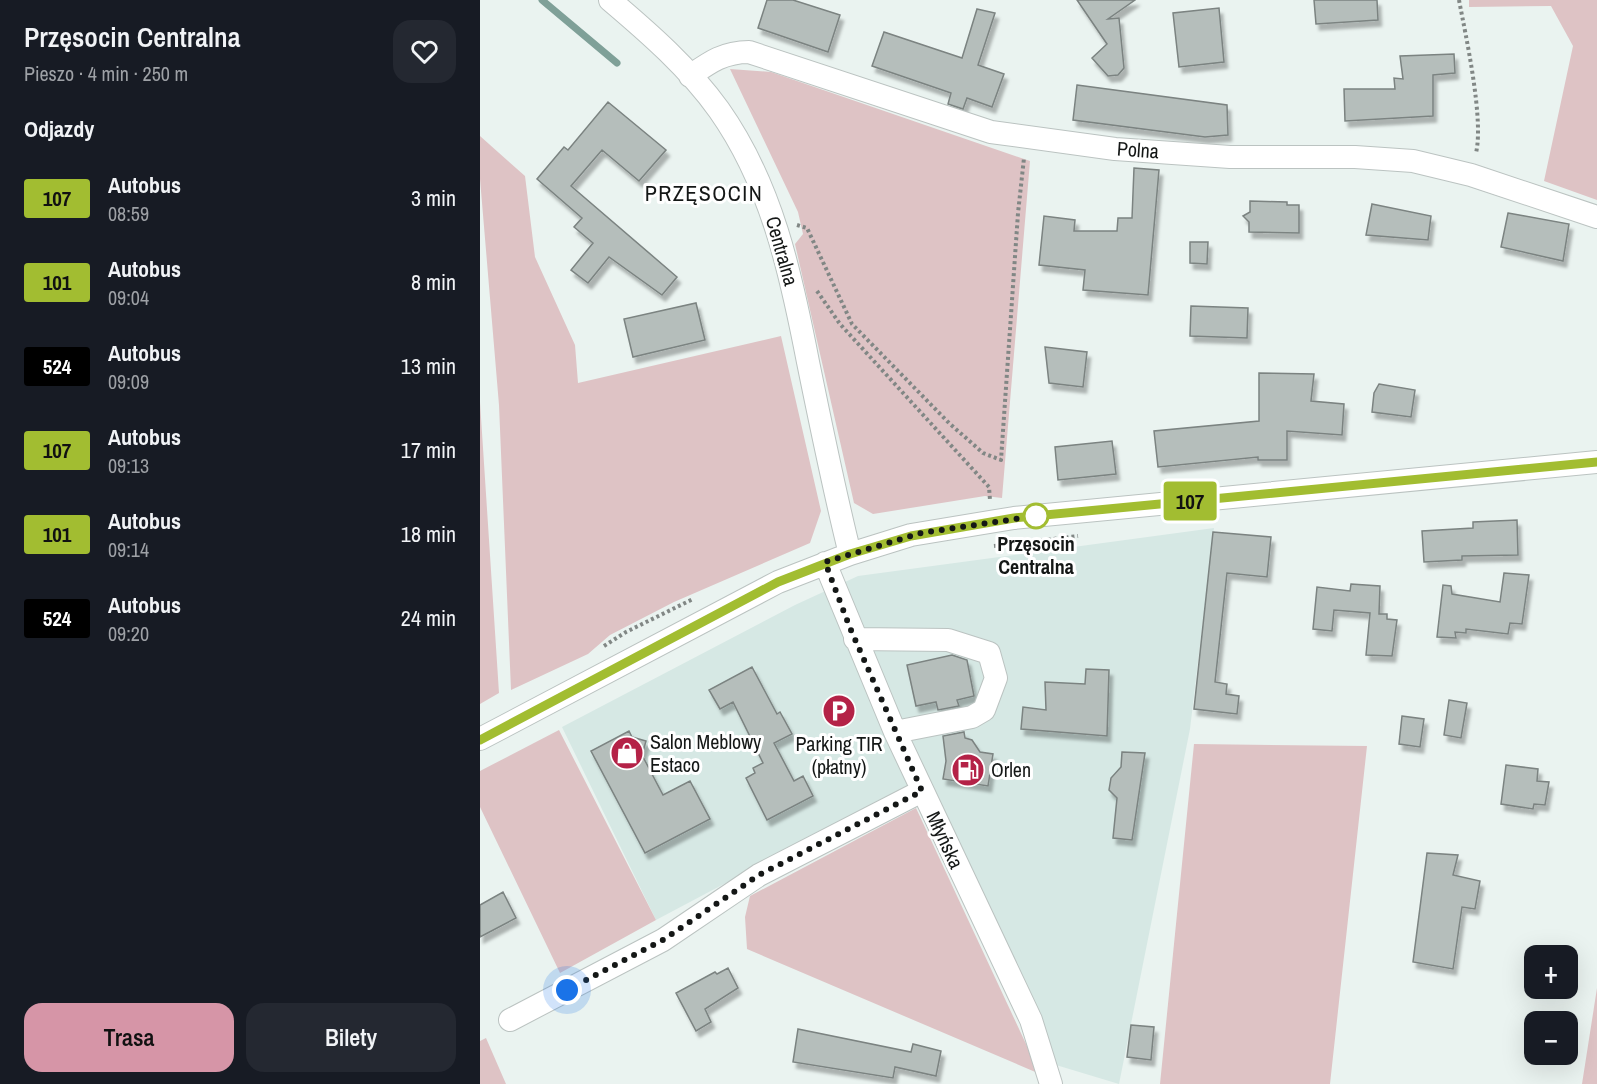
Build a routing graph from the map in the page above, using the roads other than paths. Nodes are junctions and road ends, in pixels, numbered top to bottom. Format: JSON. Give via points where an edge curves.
{"nodes":[{"id":1,"x":610,"y":0,"type":"edge"},
{"id":2,"x":690,"y":76,"type":"junction"},
{"id":3,"x":1597,"y":216,"type":"edge"},
{"id":4,"x":1597,"y":462,"type":"edge"},
{"id":5,"x":850,"y":554,"type":"junction"},
{"id":6,"x":825,"y":562,"type":"junction"},
{"id":7,"x":855,"y":639,"type":"junction"},
{"id":8,"x":895,"y":732,"type":"junction"},
{"id":9,"x":480,"y":740,"type":"edge"},
{"id":10,"x":922,"y":791,"type":"junction"},
{"id":11,"x":510,"y":1020,"type":"dead end"},
{"id":12,"x":1051,"y":1084,"type":"edge"}],
"edges":[{"from":1,"to":2,"type":"street","name":"Centralna"},
{"from":2,"to":3,"type":"street","name":"Polna","via":[[712,60],[732,52],[749,52],[991,132],[1114,149],[1230,157],[1413,161],[1471,175]]},
{"from":2,"to":5,"type":"street","name":"Centralna","via":[[734,133],[773,218],[790,271]]},
{"from":4,"to":5,"type":"street","via":[[1014,518],[921,533]]},
{"from":5,"to":6,"type":"street"},
{"from":6,"to":7,"type":"street","name":"Młyńska"},
{"from":6,"to":9,"type":"street","via":[[766,589]]},
{"from":7,"to":8,"type":"street","name":"Młyńska"},
{"from":7,"to":8,"type":"street","via":[[948,640],[989,653],[996,678],[984,710],[972,717]]},
{"from":8,"to":10,"type":"street","name":"Młyńska"},
{"from":10,"to":11,"type":"street","via":[[759,875],[663,940]]},
{"from":10,"to":12,"type":"street","name":"Młyńska","via":[[1030,1020]]}]}
